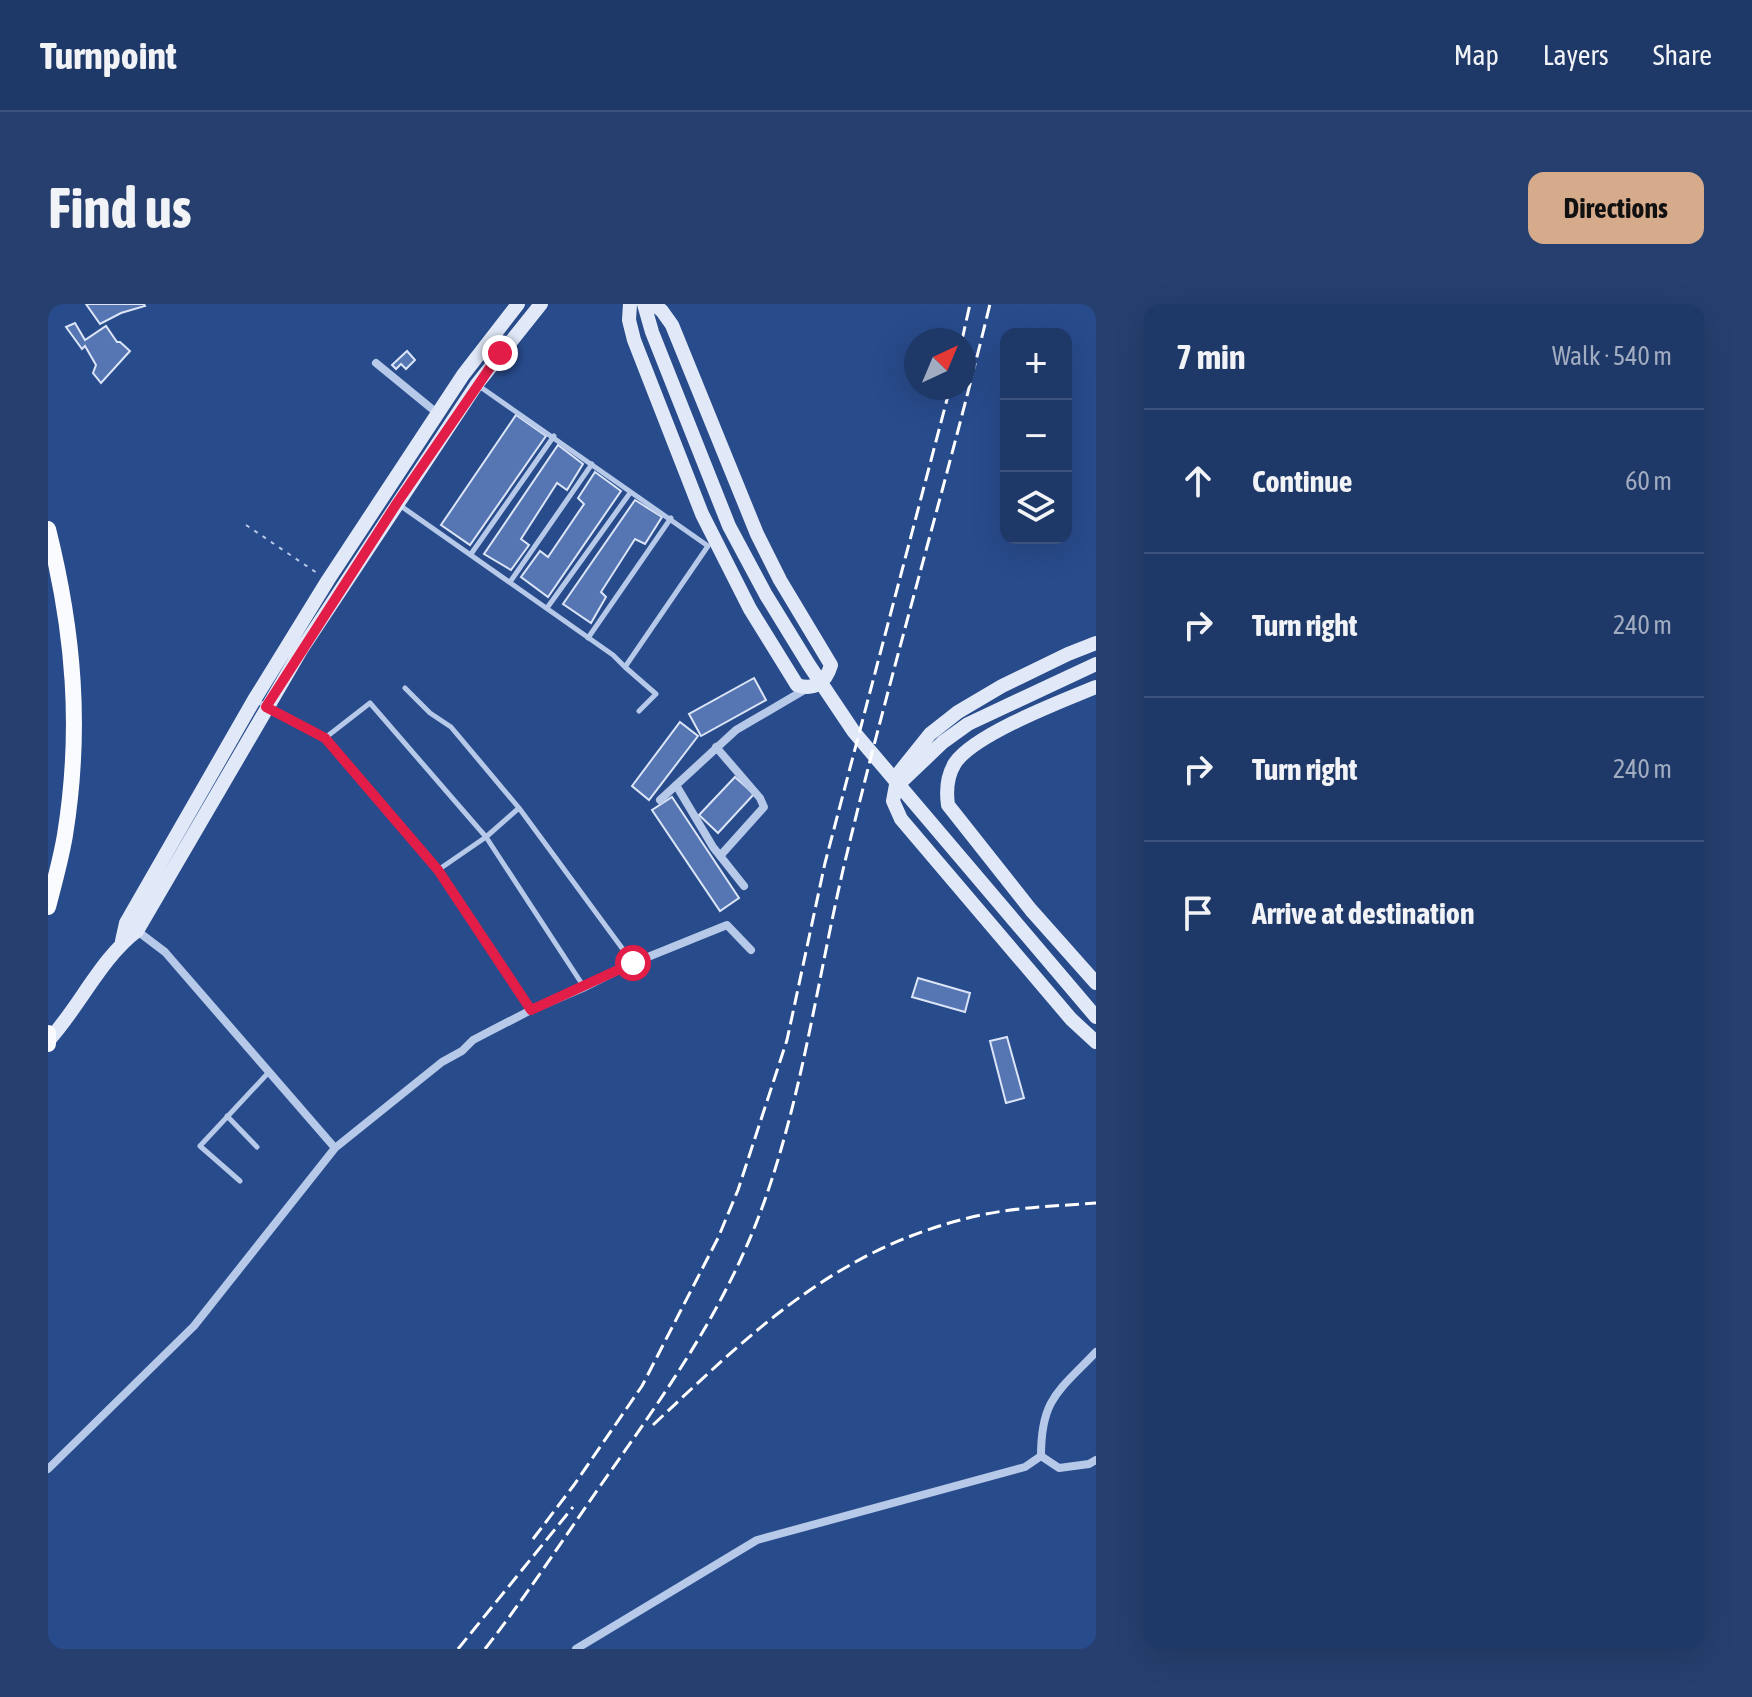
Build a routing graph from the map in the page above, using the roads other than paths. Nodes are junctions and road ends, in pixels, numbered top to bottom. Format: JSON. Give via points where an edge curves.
{"nodes":[{"id":1,"x":518,"y":304,"type":"edge"},
{"id":2,"x":541,"y":304,"type":"edge"},
{"id":3,"x":630,"y":304,"type":"edge"},
{"id":4,"x":644,"y":304,"type":"edge"},
{"id":5,"x":654,"y":304,"type":"edge"},
{"id":6,"x":652,"y":332,"type":"junction"},
{"id":7,"x":376,"y":363,"type":"dead end"},
{"id":8,"x":477,"y":384,"type":"junction"},
{"id":9,"x":437,"y":413,"type":"junction"},
{"id":10,"x":554,"y":436,"type":"junction"},
{"id":11,"x":592,"y":464,"type":"junction"},
{"id":12,"x":630,"y":493,"type":"junction"},
{"id":13,"x":397,"y":503,"type":"junction"},
{"id":14,"x":671,"y":518,"type":"junction"},
{"id":15,"x":48,"y":529,"type":"edge"},
{"id":16,"x":471,"y":554,"type":"junction"},
{"id":17,"x":510,"y":582,"type":"junction"},
{"id":18,"x":547,"y":608,"type":"junction"},
{"id":19,"x":588,"y":638,"type":"junction"},
{"id":20,"x":1096,"y":643,"type":"edge"},
{"id":21,"x":1096,"y":664,"type":"edge"},
{"id":22,"x":625,"y":667,"type":"junction"},
{"id":23,"x":1096,"y":687,"type":"edge"},
{"id":24,"x":405,"y":688,"type":"dead end"},
{"id":25,"x":807,"y":688,"type":"junction"},
{"id":26,"x":260,"y":703,"type":"junction"},
{"id":27,"x":639,"y":711,"type":"dead end"},
{"id":28,"x":930,"y":734,"type":"junction"},
{"id":29,"x":325,"y":738,"type":"junction"},
{"id":30,"x":716,"y":747,"type":"junction"},
{"id":31,"x":955,"y":763,"type":"junction"},
{"id":32,"x":676,"y":785,"type":"junction"},
{"id":33,"x":899,"y":785,"type":"junction"},
{"id":34,"x":660,"y":800,"type":"dead end"},
{"id":35,"x":519,"y":808,"type":"junction"},
{"id":36,"x":486,"y":837,"type":"junction"},
{"id":37,"x":720,"y":856,"type":"junction"},
{"id":38,"x":438,"y":870,"type":"junction"},
{"id":39,"x":744,"y":886,"type":"dead end"},
{"id":40,"x":48,"y":907,"type":"edge"},
{"id":41,"x":131,"y":927,"type":"junction"},
{"id":42,"x":751,"y":950,"type":"dead end"},
{"id":43,"x":633,"y":963,"type":"junction"},
{"id":44,"x":1096,"y":983,"type":"edge"},
{"id":45,"x":585,"y":987,"type":"junction"},
{"id":46,"x":531,"y":1010,"type":"junction"},
{"id":47,"x":1096,"y":1017,"type":"edge"},
{"id":48,"x":48,"y":1039,"type":"edge"},
{"id":49,"x":1096,"y":1042,"type":"edge"},
{"id":50,"x":270,"y":1072,"type":"junction"},
{"id":51,"x":227,"y":1116,"type":"junction"},
{"id":52,"x":257,"y":1147,"type":"dead end"},
{"id":53,"x":335,"y":1148,"type":"junction"},
{"id":54,"x":240,"y":1181,"type":"dead end"},
{"id":55,"x":1096,"y":1352,"type":"edge"},
{"id":56,"x":1041,"y":1456,"type":"junction"},
{"id":57,"x":1096,"y":1460,"type":"edge"},
{"id":58,"x":48,"y":1469,"type":"edge"},
{"id":59,"x":576,"y":1649,"type":"edge"}],
"edges":[{"from":1,"to":9,"type":"street"},
{"from":2,"to":8,"type":"street"},
{"from":3,"to":6,"type":"street"},
{"from":3,"to":25,"type":"street","via":[[634,340],[702,514],[750,609],[797,685]]},
{"from":4,"to":6,"type":"street"},
{"from":5,"to":25,"type":"street","via":[[672,325],[757,534],[831,665],[824,680]]},
{"from":6,"to":33,"type":"street","via":[[729,526],[766,595],[854,732]]},
{"from":7,"to":9,"type":"street"},
{"from":8,"to":10,"type":"lane"},
{"from":8,"to":13,"type":"street"},
{"from":9,"to":26,"type":"street","via":[[328,580]]},
{"from":10,"to":11,"type":"lane"},
{"from":10,"to":16,"type":"lane"},
{"from":11,"to":12,"type":"lane"},
{"from":11,"to":17,"type":"lane"},
{"from":12,"to":14,"type":"lane"},
{"from":12,"to":18,"type":"lane"},
{"from":13,"to":16,"type":"lane"},
{"from":13,"to":26,"type":"street"},
{"from":14,"to":19,"type":"lane"},
{"from":14,"to":22,"type":"lane","via":[[708,546]]},
{"from":15,"to":40,"type":"main road","via":[[64,592],[75,716],[65,836]]},
{"from":16,"to":17,"type":"lane"},
{"from":17,"to":18,"type":"lane"},
{"from":18,"to":19,"type":"lane"},
{"from":19,"to":22,"type":"lane"},
{"from":20,"to":28,"type":"street","via":[[1002,686]]},
{"from":21,"to":33,"type":"street","via":[[968,724]]},
{"from":22,"to":27,"type":"lane","via":[[656,694]]},
{"from":23,"to":31,"type":"street","via":[[993,735]]},
{"from":24,"to":35,"type":"lane","via":[[451,727]]},
{"from":25,"to":30,"type":"street"},
{"from":26,"to":29,"type":"lane"},
{"from":26,"to":41,"type":"street"},
{"from":28,"to":31,"type":"street"},
{"from":28,"to":49,"type":"street","via":[[898,774],[893,801],[901,819]]},
{"from":29,"to":36,"type":"lane","via":[[370,703]]},
{"from":29,"to":38,"type":"lane"},
{"from":30,"to":32,"type":"street"},
{"from":30,"to":37,"type":"street","via":[[764,807]]},
{"from":31,"to":44,"type":"street","via":[[946,790],[948,805]]},
{"from":32,"to":34,"type":"street"},
{"from":32,"to":37,"type":"street"},
{"from":33,"to":47,"type":"street"},
{"from":35,"to":36,"type":"lane"},
{"from":35,"to":43,"type":"lane"},
{"from":36,"to":38,"type":"lane"},
{"from":36,"to":45,"type":"lane"},
{"from":37,"to":39,"type":"street"},
{"from":38,"to":46,"type":"lane"},
{"from":41,"to":48,"type":"street"},
{"from":41,"to":50,"type":"street","via":[[165,952]]},
{"from":42,"to":43,"type":"street","via":[[727,925]]},
{"from":43,"to":45,"type":"street"},
{"from":45,"to":46,"type":"street"},
{"from":46,"to":53,"type":"street","via":[[473,1040]]},
{"from":50,"to":51,"type":"lane"},
{"from":50,"to":53,"type":"street"},
{"from":51,"to":52,"type":"lane"},
{"from":51,"to":54,"type":"lane","via":[[200,1146]]},
{"from":53,"to":58,"type":"street","via":[[194,1326]]},
{"from":55,"to":56,"type":"street","via":[[1046,1409]]},
{"from":56,"to":57,"type":"street","via":[[1059,1468]]},
{"from":56,"to":59,"type":"street","via":[[1025,1467],[757,1540]]}]}
